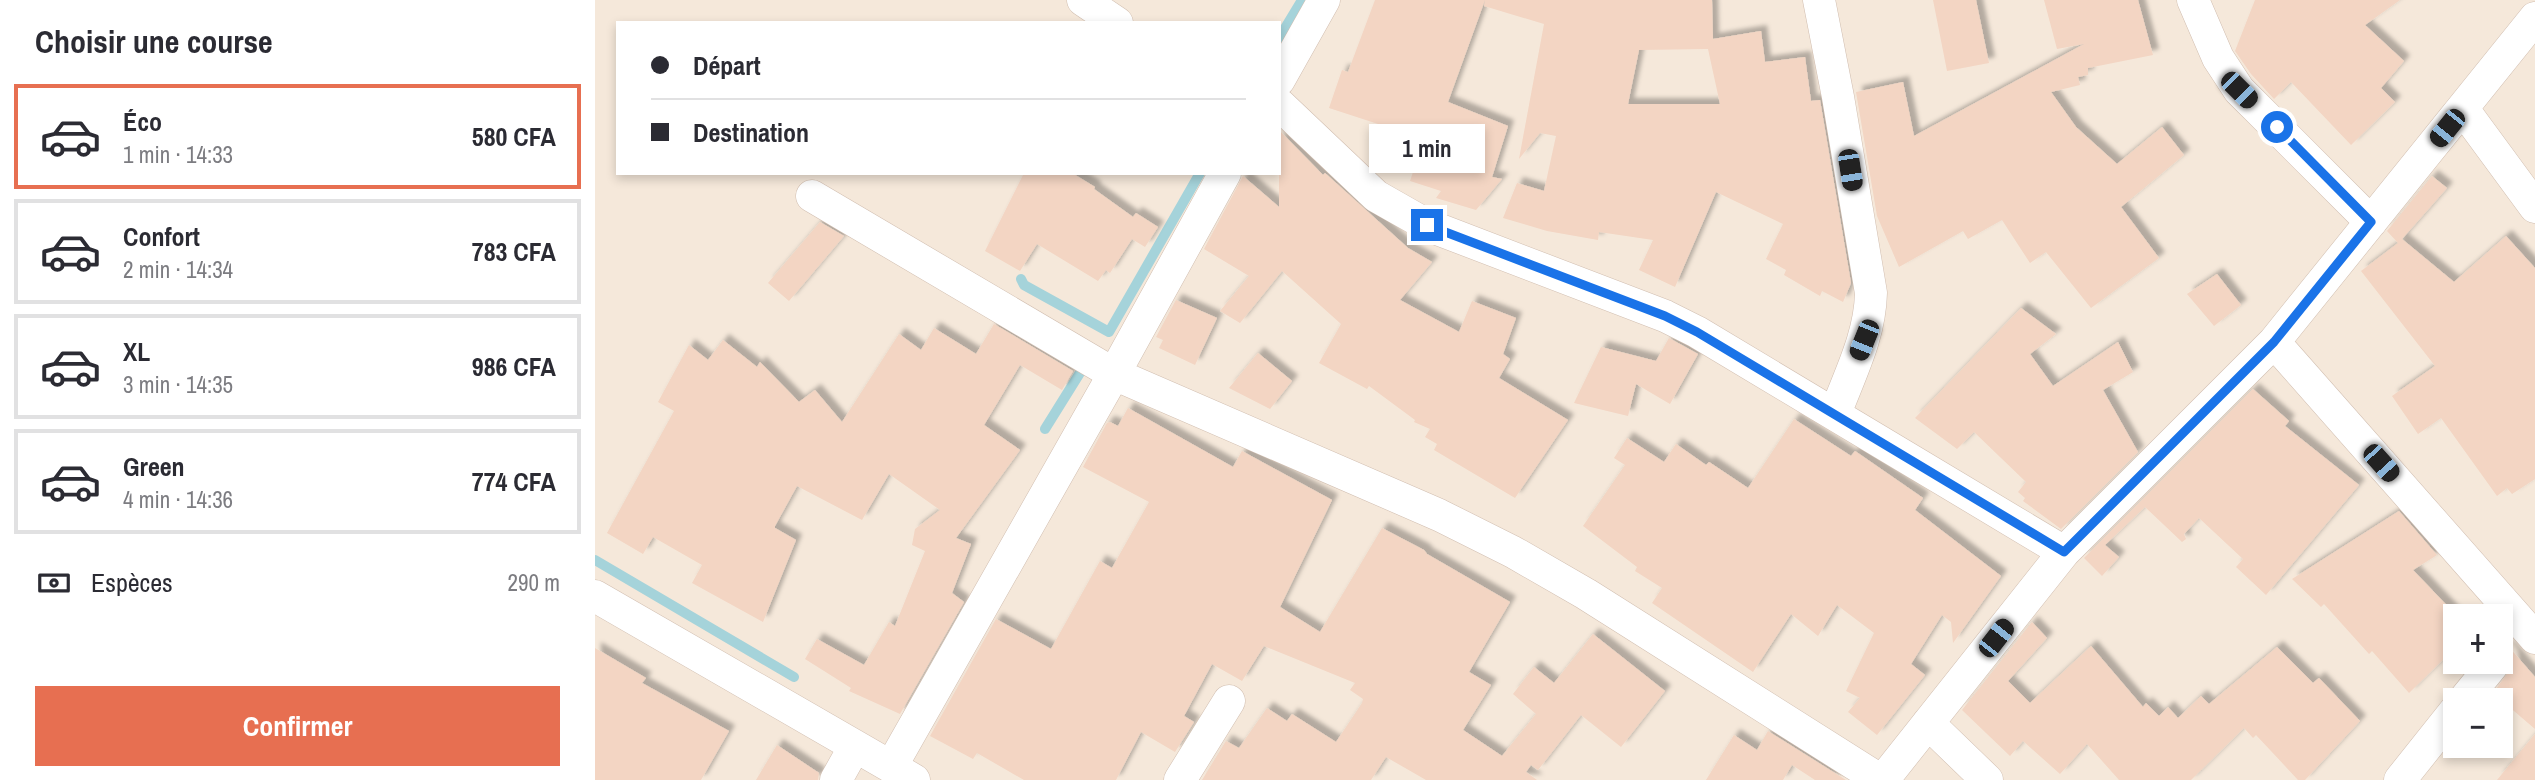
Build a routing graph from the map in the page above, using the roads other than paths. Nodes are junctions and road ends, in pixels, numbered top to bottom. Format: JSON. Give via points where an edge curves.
{"nodes":[{"id":1,"x":1083,"y":0,"type":"edge"},
{"id":2,"x":1324,"y":0,"type":"edge"},
{"id":3,"x":1819,"y":0,"type":"edge"},
{"id":4,"x":2193,"y":0,"type":"edge"},
{"id":5,"x":2535,"y":18,"type":"edge"},
{"id":6,"x":1114,"y":21,"type":"edge"},
{"id":7,"x":1281,"y":76,"type":"edge"},
{"id":8,"x":1281,"y":106,"type":"edge"},
{"id":9,"x":2463,"y":109,"type":"junction"},
{"id":10,"x":1224,"y":175,"type":"edge"},
{"id":11,"x":812,"y":196,"type":"dead end"},
{"id":12,"x":2535,"y":207,"type":"edge"},
{"id":13,"x":2371,"y":222,"type":"junction"},
{"id":14,"x":2274,"y":342,"type":"junction"},
{"id":15,"x":1114,"y":374,"type":"junction"},
{"id":16,"x":1835,"y":414,"type":"junction"},
{"id":17,"x":2064,"y":552,"type":"junction"},
{"id":18,"x":595,"y":596,"type":"edge"},
{"id":19,"x":2530,"y":631,"type":"edge"},
{"id":20,"x":2513,"y":644,"type":"edge"},
{"id":21,"x":2485,"y":674,"type":"edge"},
{"id":22,"x":2474,"y":688,"type":"edge"},
{"id":23,"x":1229,"y":701,"type":"dead end"},
{"id":24,"x":1928,"y":723,"type":"junction"},
{"id":25,"x":2443,"y":726,"type":"edge"},
{"id":26,"x":855,"y":746,"type":"junction"},
{"id":27,"x":903,"y":773,"type":"edge"},
{"id":28,"x":836,"y":780,"type":"edge"},
{"id":29,"x":1180,"y":780,"type":"edge"},
{"id":30,"x":1882,"y":780,"type":"edge"},
{"id":31,"x":1987,"y":780,"type":"edge"},
{"id":32,"x":2400,"y":780,"type":"edge"}],
"edges":[{"from":1,"to":6,"type":"street"},
{"from":2,"to":7,"type":"street"},
{"from":3,"to":16,"type":"street","via":[[1871,293],[1864,340]]},
{"from":4,"to":13,"type":"street","via":[[2218,58],[2239,90]]},
{"from":5,"to":9,"type":"street"},
{"from":8,"to":16,"type":"street","via":[[1376,196],[1399,211],[1665,316]]},
{"from":9,"to":12,"type":"street"},
{"from":9,"to":13,"type":"street"},
{"from":10,"to":15,"type":"street"},
{"from":11,"to":15,"type":"street"},
{"from":13,"to":14,"type":"street"},
{"from":14,"to":17,"type":"street"},
{"from":14,"to":19,"type":"street"},
{"from":15,"to":27,"type":"street"},
{"from":15,"to":30,"type":"street","via":[[1439,515],[1513,552]]},
{"from":16,"to":17,"type":"street"},
{"from":17,"to":24,"type":"street"},
{"from":18,"to":26,"type":"street"},
{"from":19,"to":20,"type":"street"},
{"from":21,"to":22,"type":"street"},
{"from":23,"to":29,"type":"street"},
{"from":24,"to":30,"type":"street"},
{"from":24,"to":31,"type":"street"},
{"from":25,"to":32,"type":"street"},
{"from":26,"to":27,"type":"street"},
{"from":26,"to":28,"type":"street"}]}
